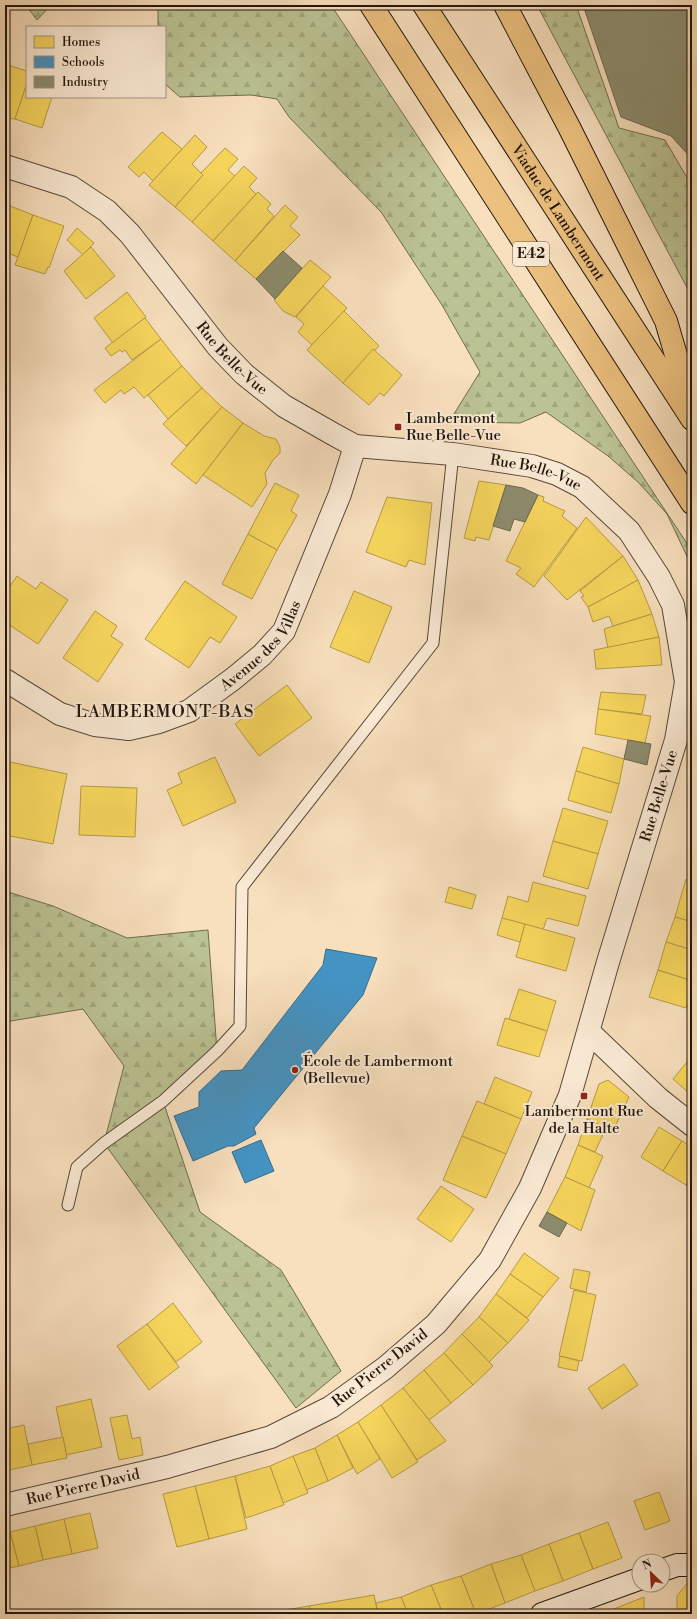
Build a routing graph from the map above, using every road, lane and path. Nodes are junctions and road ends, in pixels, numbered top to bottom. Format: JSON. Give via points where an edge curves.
{"nodes":[{"id":1,"x":371,"y":5,"type":"edge"},
{"id":2,"x":424,"y":5,"type":"edge"},
{"id":3,"x":505,"y":5,"type":"edge"},
{"id":4,"x":5,"y":166,"type":"edge"},
{"id":5,"x":692,"y":410,"type":"edge"},
{"id":6,"x":692,"y":419,"type":"edge"},
{"id":7,"x":356,"y":446,"type":"junction"},
{"id":8,"x":453,"y":454,"type":"junction"},
{"id":9,"x":692,"y":503,"type":"edge"},
{"id":10,"x":5,"y":680,"type":"edge"},
{"id":11,"x":589,"y":1032,"type":"junction"},
{"id":12,"x":692,"y":1125,"type":"edge"},
{"id":13,"x":68,"y":1205,"type":"dead end"},
{"id":14,"x":5,"y":1505,"type":"edge"},
{"id":15,"x":692,"y":1565,"type":"edge"},
{"id":16,"x":671,"y":1567,"type":"edge"},
{"id":17,"x":631,"y":1582,"type":"edge"},
{"id":18,"x":542,"y":1614,"type":"edge"}],
"edges":[{"from":1,"to":9,"type":"highway","number":"E42"},
{"from":2,"to":6,"type":"highway","name":"Viaduc de Lambermont"},
{"from":3,"to":5,"type":"highway","via":[[666,321]]},
{"from":4,"to":7,"type":"street","name":"Rue Belle-Vue","via":[[71,187],[107,211],[130,234],[218,346],[244,374],[284,406]]},
{"from":7,"to":8,"type":"street","name":"Rue Belle-Vue"},
{"from":7,"to":10,"type":"street","name":"Avenue des Villas","via":[[284,631],[262,655],[188,711],[159,722],[129,729],[95,725],[60,714]]},
{"from":8,"to":11,"type":"street","name":"Rue Belle-Vue","via":[[532,466],[557,474],[582,487],[629,531],[659,577],[673,605],[686,682],[676,740]]},
{"from":8,"to":13,"type":"lane","via":[[433,644],[242,887],[240,1026],[163,1101],[104,1143],[77,1167]]},
{"from":11,"to":12,"type":"street","via":[[658,1098]]},
{"from":11,"to":14,"type":"street","name":"Rue Pierre David","via":[[570,1095],[533,1181],[490,1260],[436,1324],[385,1368],[331,1407],[271,1437],[166,1467]]},
{"from":15,"to":16,"type":"street"},
{"from":17,"to":18,"type":"street"}]}
